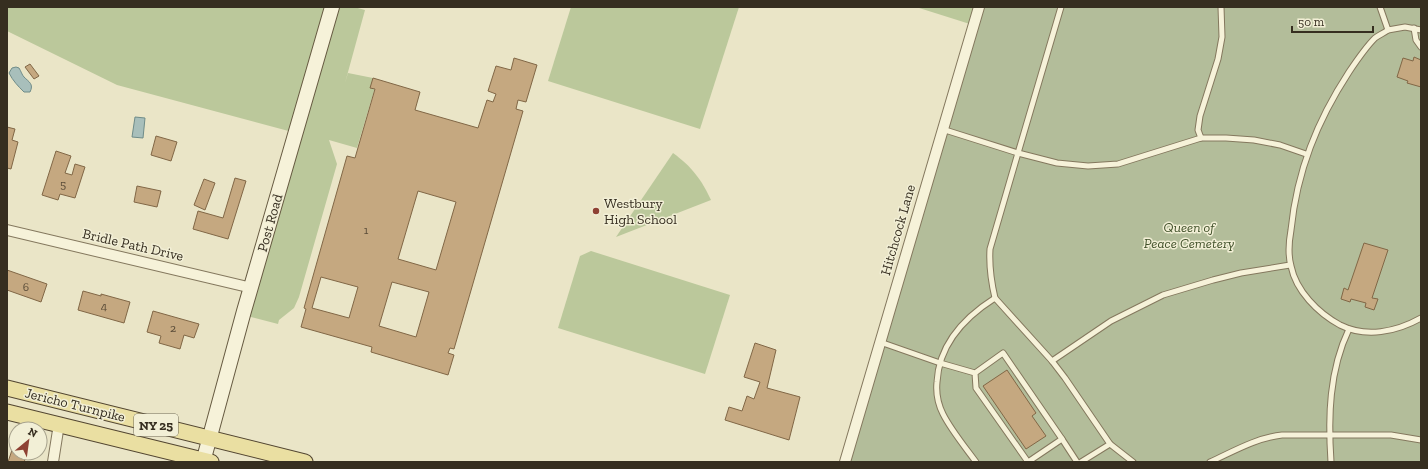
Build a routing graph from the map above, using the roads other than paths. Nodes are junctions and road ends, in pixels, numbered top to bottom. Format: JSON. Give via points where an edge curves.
{"nodes":[{"id":1,"x":332,"y":7,"type":"edge"},
{"id":2,"x":979,"y":7,"type":"edge"},
{"id":3,"x":1060,"y":7,"type":"edge"},
{"id":4,"x":1221,"y":7,"type":"edge"},
{"id":5,"x":1380,"y":7,"type":"edge"},
{"id":6,"x":1414,"y":28,"type":"junction"},
{"id":7,"x":1388,"y":30,"type":"junction"},
{"id":8,"x":1421,"y":30,"type":"edge"},
{"id":9,"x":1421,"y":47,"type":"edge"},
{"id":10,"x":942,"y":129,"type":"junction"},
{"id":11,"x":1202,"y":138,"type":"junction"},
{"id":12,"x":1018,"y":153,"type":"junction"},
{"id":13,"x":1306,"y":154,"type":"junction"},
{"id":14,"x":7,"y":230,"type":"edge"},
{"id":15,"x":1290,"y":265,"type":"junction"},
{"id":16,"x":252,"y":288,"type":"junction"},
{"id":17,"x":995,"y":298,"type":"junction"},
{"id":18,"x":1421,"y":318,"type":"edge"},
{"id":19,"x":1349,"y":329,"type":"junction"},
{"id":20,"x":880,"y":342,"type":"junction"},
{"id":21,"x":1052,"y":361,"type":"junction"},
{"id":22,"x":940,"y":363,"type":"junction"},
{"id":23,"x":974,"y":372,"type":"junction"},
{"id":24,"x":7,"y":388,"type":"edge"},
{"id":25,"x":7,"y":412,"type":"edge"},
{"id":26,"x":59,"y":424,"type":"junction"},
{"id":27,"x":1329,"y":434,"type":"junction"},
{"id":28,"x":210,"y":439,"type":"junction"},
{"id":29,"x":1062,"y":439,"type":"junction"},
{"id":30,"x":1421,"y":440,"type":"edge"},
{"id":31,"x":1110,"y":444,"type":"junction"},
{"id":32,"x":206,"y":461,"type":"edge"},
{"id":33,"x":53,"y":462,"type":"edge"},
{"id":34,"x":305,"y":462,"type":"edge"},
{"id":35,"x":845,"y":462,"type":"edge"},
{"id":36,"x":976,"y":462,"type":"edge"},
{"id":37,"x":1077,"y":462,"type":"edge"},
{"id":38,"x":1081,"y":462,"type":"edge"},
{"id":39,"x":1133,"y":462,"type":"edge"},
{"id":40,"x":1210,"y":462,"type":"edge"},
{"id":41,"x":1331,"y":462,"type":"edge"}],
"edges":[{"from":1,"to":16,"type":"main road","name":"Post Road"},
{"from":2,"to":10,"type":"street","name":"Hitchcock Lane"},
{"from":3,"to":12,"type":"lane"},
{"from":4,"to":11,"type":"lane","via":[[1222,37],[1218,59],[1200,116],[1198,130]]},
{"from":5,"to":7,"type":"lane"},
{"from":6,"to":7,"type":"lane"},
{"from":6,"to":8,"type":"lane"},
{"from":6,"to":9,"type":"lane","via":[[1416,40]]},
{"from":7,"to":13,"type":"lane","via":[[1376,37],[1337,90]]},
{"from":10,"to":12,"type":"lane"},
{"from":10,"to":20,"type":"street","name":"Hitchcock Lane"},
{"from":11,"to":12,"type":"lane","via":[[1118,164],[1088,166],[1057,163]]},
{"from":11,"to":13,"type":"lane","via":[[1254,140]]},
{"from":12,"to":17,"type":"lane","via":[[990,249],[991,283]]},
{"from":13,"to":15,"type":"lane","via":[[1293,210]]},
{"from":14,"to":16,"type":"street","name":"Bridle Path Drive"},
{"from":15,"to":19,"type":"lane","via":[[1303,293],[1322,313]]},
{"from":15,"to":21,"type":"lane","via":[[1241,272],[1163,295],[1112,321]]},
{"from":16,"to":28,"type":"main road","name":"Post Road"},
{"from":17,"to":21,"type":"lane"},
{"from":17,"to":22,"type":"lane","via":[[982,306],[956,331]]},
{"from":18,"to":19,"type":"lane","via":[[1398,329],[1381,332]]},
{"from":19,"to":27,"type":"lane","via":[[1337,360],[1332,386]]},
{"from":20,"to":22,"type":"lane"},
{"from":20,"to":35,"type":"street","name":"Hitchcock Lane"},
{"from":21,"to":31,"type":"lane"},
{"from":22,"to":23,"type":"lane"},
{"from":22,"to":36,"type":"lane","via":[[936,392],[942,414]]},
{"from":23,"to":29,"type":"lane","via":[[1003,353]]},
{"from":23,"to":29,"type":"lane","via":[[976,388],[1028,462]]},
{"from":24,"to":28,"type":"main road","name":"Jericho Turnpike","number":"NY 25"},
{"from":25,"to":26,"type":"main road","name":"Jericho Turnpike","number":"NY 25"},
{"from":26,"to":32,"type":"main road","name":"Jericho Turnpike","number":"NY 25"},
{"from":26,"to":33,"type":"street"},
{"from":27,"to":30,"type":"lane","via":[[1390,435]]},
{"from":27,"to":40,"type":"lane","via":[[1268,436]]},
{"from":27,"to":41,"type":"lane"},
{"from":28,"to":32,"type":"main road","name":"Post Road"},
{"from":28,"to":34,"type":"main road","name":"Jericho Turnpike","number":"NY 25"},
{"from":29,"to":37,"type":"lane"},
{"from":31,"to":38,"type":"lane"},
{"from":31,"to":39,"type":"lane"}]}
